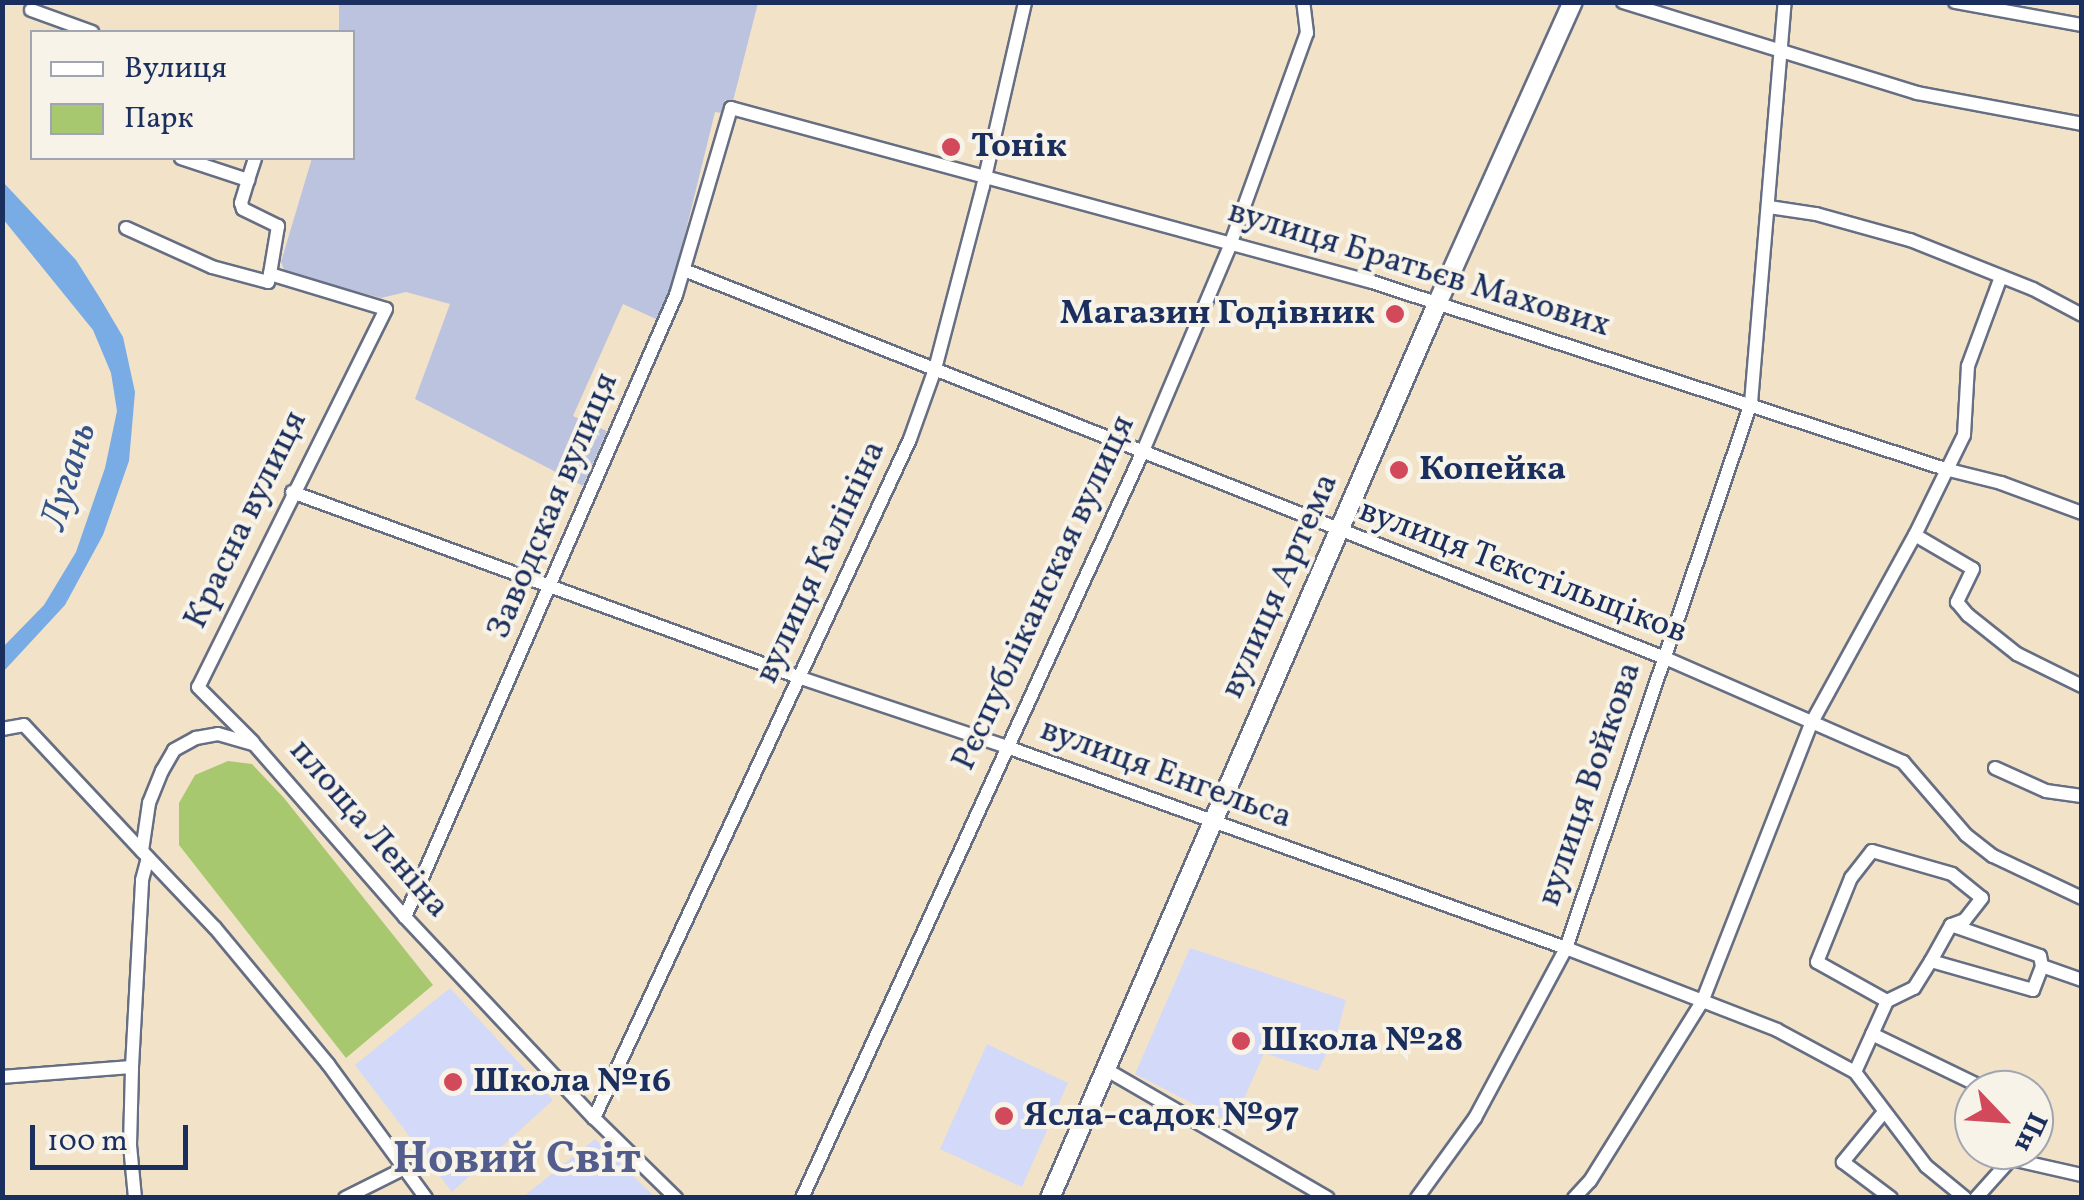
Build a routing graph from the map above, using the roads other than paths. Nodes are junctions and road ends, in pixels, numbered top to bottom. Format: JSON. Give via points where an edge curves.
{"nodes":[{"id":1,"x":1025,"y":2,"type":"edge"},
{"id":2,"x":1303,"y":2,"type":"edge"},
{"id":3,"x":1573,"y":2,"type":"edge"},
{"id":4,"x":1623,"y":2,"type":"edge"},
{"id":5,"x":1785,"y":2,"type":"edge"},
{"id":6,"x":1956,"y":2,"type":"edge"},
{"id":7,"x":31,"y":10,"type":"dead end"},
{"id":8,"x":2082,"y":25,"type":"edge"},
{"id":9,"x":86,"y":30,"type":"edge"},
{"id":10,"x":1778,"y":50,"type":"junction"},
{"id":11,"x":731,"y":108,"type":"joint"},
{"id":12,"x":2082,"y":124,"type":"edge"},
{"id":13,"x":188,"y":160,"type":"edge"},
{"id":14,"x":254,"y":160,"type":"edge"},
{"id":15,"x":986,"y":176,"type":"junction"},
{"id":16,"x":248,"y":180,"type":"junction"},
{"id":17,"x":1769,"y":208,"type":"junction"},
{"id":18,"x":126,"y":228,"type":"dead end"},
{"id":19,"x":1232,"y":242,"type":"junction"},
{"id":20,"x":684,"y":270,"type":"junction"},
{"id":21,"x":270,"y":274,"type":"junction"},
{"id":22,"x":2001,"y":277,"type":"junction"},
{"id":23,"x":1437,"y":304,"type":"junction"},
{"id":24,"x":2082,"y":315,"type":"edge"},
{"id":25,"x":935,"y":368,"type":"junction"},
{"id":26,"x":1751,"y":404,"type":"junction"},
{"id":27,"x":1143,"y":452,"type":"junction"},
{"id":28,"x":1945,"y":469,"type":"junction"},
{"id":29,"x":292,"y":492,"type":"junction"},
{"id":30,"x":2082,"y":513,"type":"edge"},
{"id":31,"x":1340,"y":532,"type":"junction"},
{"id":32,"x":1915,"y":535,"type":"junction"},
{"id":33,"x":552,"y":589,"type":"junction"},
{"id":34,"x":1665,"y":658,"type":"junction"},
{"id":35,"x":801,"y":678,"type":"junction"},
{"id":36,"x":2082,"y":686,"type":"edge"},
{"id":37,"x":1812,"y":722,"type":"junction"},
{"id":38,"x":2,"y":728,"type":"edge"},
{"id":39,"x":254,"y":744,"type":"junction"},
{"id":40,"x":1007,"y":747,"type":"junction"},
{"id":41,"x":1996,"y":768,"type":"dead end"},
{"id":42,"x":2082,"y":796,"type":"edge"},
{"id":43,"x":1210,"y":824,"type":"junction"},
{"id":44,"x":145,"y":855,"type":"junction"},
{"id":45,"x":2082,"y":898,"type":"edge"},
{"id":46,"x":404,"y":917,"type":"junction"},
{"id":47,"x":1951,"y":925,"type":"junction"},
{"id":48,"x":1566,"y":948,"type":"junction"},
{"id":49,"x":1931,"y":961,"type":"junction"},
{"id":50,"x":2042,"y":966,"type":"junction"},
{"id":51,"x":2082,"y":980,"type":"edge"},
{"id":52,"x":1887,"y":1001,"type":"junction"},
{"id":53,"x":1702,"y":1002,"type":"junction"},
{"id":54,"x":1872,"y":1034,"type":"junction"},
{"id":55,"x":132,"y":1066,"type":"junction"},
{"id":56,"x":1107,"y":1070,"type":"junction"},
{"id":57,"x":1854,"y":1072,"type":"junction"},
{"id":58,"x":1954,"y":1074,"type":"edge"},
{"id":59,"x":2,"y":1077,"type":"edge"},
{"id":60,"x":1884,"y":1112,"type":"junction"},
{"id":61,"x":594,"y":1118,"type":"junction"},
{"id":62,"x":2054,"y":1167,"type":"edge"},
{"id":63,"x":405,"y":1168,"type":"junction"},
{"id":64,"x":1998,"y":1170,"type":"edge"},
{"id":65,"x":2082,"y":1175,"type":"edge"},
{"id":66,"x":1949,"y":1192,"type":"edge"},
{"id":67,"x":135,"y":1198,"type":"edge"},
{"id":68,"x":345,"y":1198,"type":"edge"},
{"id":69,"x":426,"y":1198,"type":"edge"},
{"id":70,"x":676,"y":1198,"type":"edge"},
{"id":71,"x":802,"y":1198,"type":"edge"},
{"id":72,"x":1050,"y":1198,"type":"edge"},
{"id":73,"x":1328,"y":1198,"type":"edge"},
{"id":74,"x":1417,"y":1198,"type":"edge"},
{"id":75,"x":1574,"y":1198,"type":"edge"},
{"id":76,"x":1891,"y":1198,"type":"edge"},
{"id":77,"x":1965,"y":1198,"type":"edge"},
{"id":78,"x":1976,"y":1198,"type":"edge"}],
"edges":[{"from":1,"to":15,"type":"street","name":"вулиця Калініна"},
{"from":2,"to":19,"type":"street","name":"Рєспубліканская вулиця","via":[[1307,33]]},
{"from":3,"to":23,"type":"street","name":"вулиця Артема"},
{"from":4,"to":10,"type":"street"},
{"from":5,"to":10,"type":"street","name":"вулиця Войкова"},
{"from":6,"to":8,"type":"street"},
{"from":7,"to":9,"type":"street"},
{"from":10,"to":12,"type":"street","via":[[1918,94]]},
{"from":10,"to":17,"type":"street","name":"вулиця Войкова"},
{"from":11,"to":15,"type":"street","name":"вулиця Братьєв Махових"},
{"from":11,"to":20,"type":"street","name":"Заводская вулиця"},
{"from":13,"to":16,"type":"street"},
{"from":14,"to":16,"type":"street"},
{"from":15,"to":19,"type":"street","name":"вулиця Братьєв Махових"},
{"from":15,"to":25,"type":"street","name":"вулиця Калініна"},
{"from":16,"to":21,"type":"street","via":[[243,209],[278,226]]},
{"from":17,"to":22,"type":"street","via":[[1910,240]]},
{"from":17,"to":26,"type":"street","name":"вулиця Войкова"},
{"from":18,"to":21,"type":"street","via":[[212,267],[268,282]]},
{"from":19,"to":23,"type":"street","name":"вулиця Братьєв Махових"},
{"from":19,"to":27,"type":"street","name":"Рєспубліканская вулиця"},
{"from":20,"to":25,"type":"street","name":"вулиця Тєкстільщіков"},
{"from":20,"to":33,"type":"street","name":"Заводская вулиця"},
{"from":21,"to":29,"type":"street","name":"Красна вулиця","via":[[386,309]]},
{"from":22,"to":24,"type":"street"},
{"from":22,"to":28,"type":"street","via":[[1968,366],[1964,435]]},
{"from":23,"to":26,"type":"street","name":"вулиця Братьєв Махових"},
{"from":23,"to":31,"type":"street","name":"вулиця Артема"},
{"from":25,"to":27,"type":"street","name":"вулиця Тєкстільщіков"},
{"from":25,"to":35,"type":"street","name":"вулиця Калініна","via":[[910,439]]},
{"from":26,"to":28,"type":"street","name":"вулиця Братьєв Махових"},
{"from":26,"to":34,"type":"street","name":"вулиця Войкова"},
{"from":27,"to":31,"type":"street","name":"вулиця Тєкстільщіков"},
{"from":27,"to":40,"type":"street","name":"Рєспубліканская вулиця"},
{"from":28,"to":30,"type":"street","name":"вулиця Братьєв Махових"},
{"from":28,"to":32,"type":"street"},
{"from":29,"to":33,"type":"street","name":"вулиця Енгельса"},
{"from":29,"to":39,"type":"street","name":"Красна вулиця","via":[[198,687]]},
{"from":31,"to":34,"type":"street","name":"вулиця Тєкстільщіков"},
{"from":31,"to":43,"type":"street","name":"вулиця Артема"},
{"from":32,"to":36,"type":"street","via":[[1973,569],[1957,602],[1968,615],[2017,654]]},
{"from":32,"to":37,"type":"street"},
{"from":33,"to":35,"type":"street","name":"вулиця Енгельса"},
{"from":33,"to":46,"type":"street","name":"Заводская вулиця"},
{"from":34,"to":37,"type":"street","name":"вулиця Тєкстільщіков"},
{"from":34,"to":48,"type":"street","name":"вулиця Войкова"},
{"from":35,"to":40,"type":"street","name":"вулиця Енгельса"},
{"from":35,"to":61,"type":"street","name":"вулиця Калініна"},
{"from":37,"to":45,"type":"street","name":"вулиця Тєкстільщіков","via":[[1903,762],[1993,856]]},
{"from":37,"to":53,"type":"street"},
{"from":38,"to":44,"type":"street","via":[[24,726]]},
{"from":39,"to":44,"type":"street","name":"площа Леніна","via":[[218,734],[174,750],[149,804]]},
{"from":39,"to":46,"type":"street","name":"площа Леніна"},
{"from":40,"to":43,"type":"street","name":"вулиця Енгельса"},
{"from":40,"to":71,"type":"street","name":"Рєспубліканская вулиця"},
{"from":41,"to":42,"type":"street","via":[[2046,791]]},
{"from":43,"to":48,"type":"street","name":"вулиця Енгельса"},
{"from":43,"to":56,"type":"street","name":"вулиця Артема"},
{"from":44,"to":55,"type":"street","name":"площа Леніна"},
{"from":44,"to":63,"type":"street","via":[[328,1064]]},
{"from":46,"to":61,"type":"street","name":"площа Леніна"},
{"from":47,"to":49,"type":"street"},
{"from":47,"to":50,"type":"street","via":[[2040,956]]},
{"from":47,"to":52,"type":"street","via":[[1965,920],[1982,898],[1952,874],[1872,850],[1852,878],[1817,962]]},
{"from":48,"to":53,"type":"street","name":"вулиця Енгельса"},
{"from":48,"to":74,"type":"street","name":"вулиця Войкова","via":[[1475,1118]]},
{"from":49,"to":50,"type":"street","via":[[2032,990]]},
{"from":49,"to":52,"type":"street","via":[[1914,988]]},
{"from":50,"to":51,"type":"street"},
{"from":52,"to":54,"type":"street"},
{"from":53,"to":57,"type":"street","name":"вулиця Енгельса","via":[[1777,1030]]},
{"from":53,"to":75,"type":"street"},
{"from":54,"to":57,"type":"street"},
{"from":54,"to":58,"type":"street"},
{"from":55,"to":59,"type":"street"},
{"from":55,"to":67,"type":"street","name":"площа Леніна"},
{"from":56,"to":72,"type":"street","name":"вулиця Артема"},
{"from":56,"to":73,"type":"street"},
{"from":57,"to":60,"type":"street","name":"вулиця Енгельса"},
{"from":60,"to":66,"type":"street","name":"вулиця Енгельса"},
{"from":60,"to":76,"type":"street","via":[[1843,1162]]},
{"from":61,"to":70,"type":"street","name":"площа Леніна"},
{"from":62,"to":65,"type":"street"},
{"from":63,"to":68,"type":"street"},
{"from":63,"to":69,"type":"street"},
{"from":64,"to":78,"type":"street"},
{"from":66,"to":77,"type":"street","name":"вулиця Енгельса"}]}
